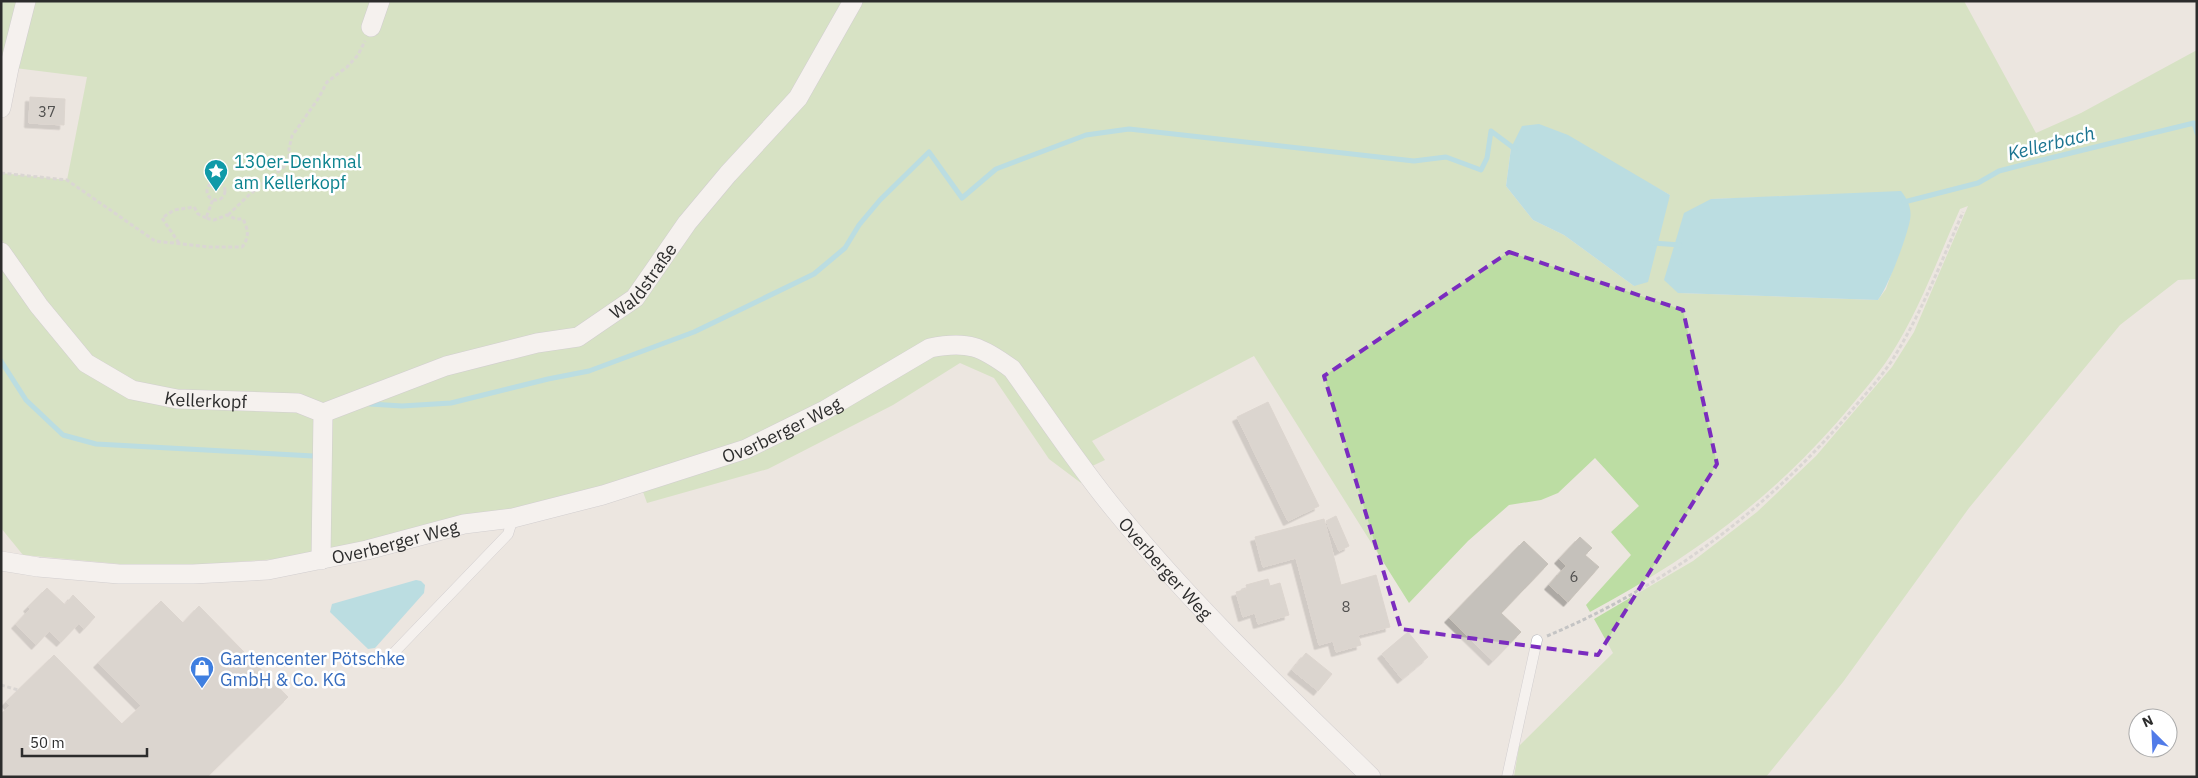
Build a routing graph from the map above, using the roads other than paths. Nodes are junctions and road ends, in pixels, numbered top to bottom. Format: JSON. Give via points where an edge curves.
{"nodes":[{"id":1,"x":26,"y":1,"type":"edge"},
{"id":2,"x":380,"y":1,"type":"edge"},
{"id":3,"x":853,"y":1,"type":"edge"},
{"id":4,"x":371,"y":27,"type":"road end"},
{"id":5,"x":1,"y":108,"type":"edge"},
{"id":6,"x":1,"y":252,"type":"edge"},
{"id":7,"x":323,"y":413,"type":"junction"},
{"id":8,"x":513,"y":518,"type":"junction"},
{"id":9,"x":321,"y":560,"type":"junction"},
{"id":10,"x":1,"y":561,"type":"edge"},
{"id":11,"x":1537,"y":640,"type":"road end"},
{"id":12,"x":384,"y":663,"type":"dead end"},
{"id":13,"x":1371,"y":777,"type":"edge"},
{"id":14,"x":1506,"y":777,"type":"edge"}],
"edges":[{"from":1,"to":5,"type":"street"},
{"from":2,"to":4,"type":"street"},
{"from":3,"to":7,"type":"street","name":"Waldstraße","via":[[798,98],[686,223],[635,298],[578,338],[537,343],[446,366]]},
{"from":6,"to":7,"type":"street","name":"Kellerkopf","via":[[39,306],[86,363],[132,390],[176,399],[298,403]]},
{"from":7,"to":9,"type":"street"},
{"from":8,"to":9,"type":"street","name":"Overberger Weg","via":[[464,524]]},
{"from":8,"to":12,"type":"lane","via":[[508,534]]},
{"from":8,"to":13,"type":"street","name":"Overberger Weg","via":[[604,495],[746,448],[825,410],[930,348],[967,345],[990,352],[1012,369],[1114,509],[1176,581],[1243,652]]},
{"from":9,"to":10,"type":"street","name":"Overberger Weg","via":[[268,570],[193,574],[119,574]]},
{"from":11,"to":14,"type":"lane"}]}
